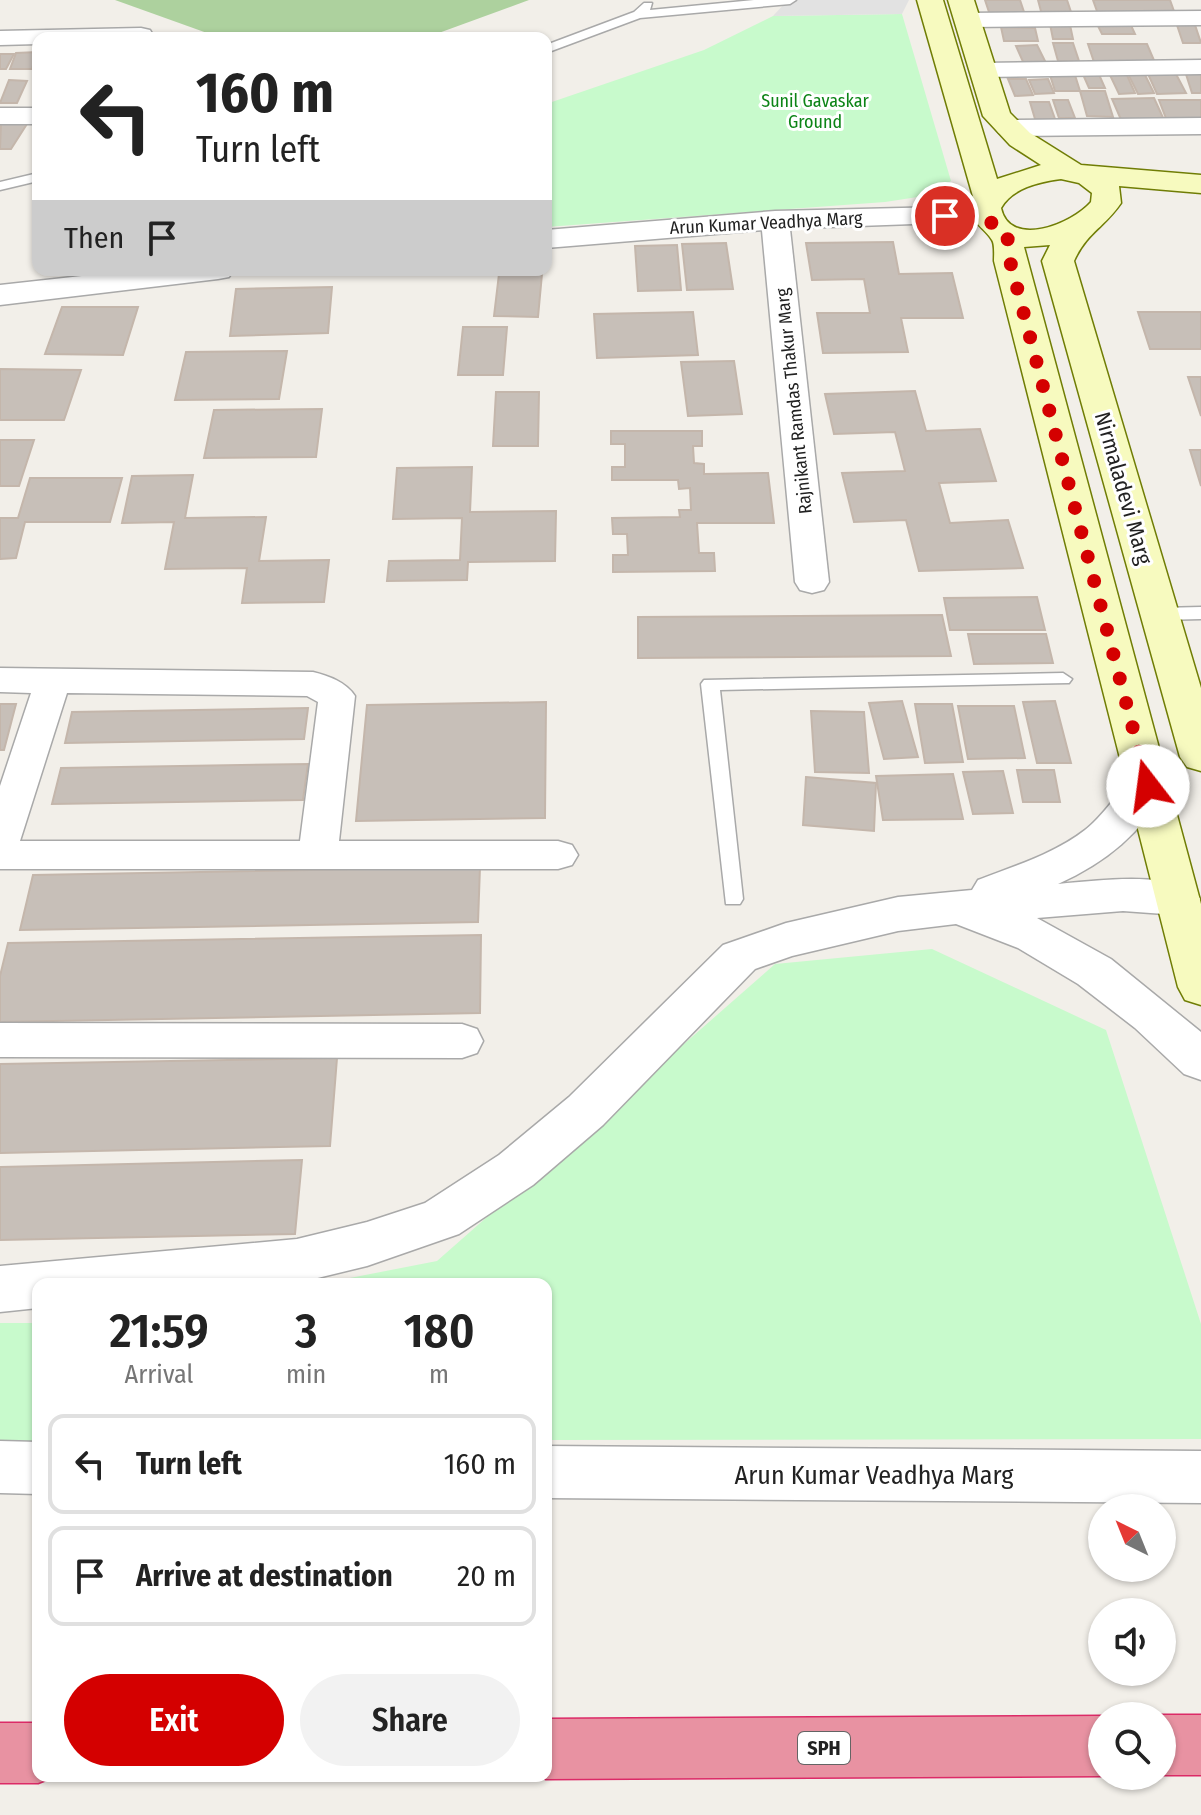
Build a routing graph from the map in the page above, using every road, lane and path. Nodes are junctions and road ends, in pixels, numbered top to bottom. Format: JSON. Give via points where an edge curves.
{"nodes":[{"id":1,"x":655,"y":0,"type":"edge"},
{"id":2,"x":790,"y":0,"type":"edge"},
{"id":3,"x":930,"y":0,"type":"edge"},
{"id":4,"x":964,"y":10,"type":"edge"},
{"id":5,"x":638,"y":15,"type":"junction"},
{"id":6,"x":1201,"y":18,"type":"edge"},
{"id":7,"x":32,"y":37,"type":"edge"},
{"id":8,"x":0,"y":38,"type":"edge"},
{"id":9,"x":552,"y":47,"type":"edge"},
{"id":10,"x":1201,"y":67,"type":"edge"},
{"id":11,"x":983,"y":70,"type":"junction"},
{"id":12,"x":0,"y":116,"type":"edge"},
{"id":13,"x":32,"y":116,"type":"edge"},
{"id":14,"x":1201,"y":126,"type":"edge"},
{"id":15,"x":1008,"y":128,"type":"junction"},
{"id":16,"x":1075,"y":172,"type":"junction"},
{"id":17,"x":32,"y":178,"type":"edge"},
{"id":18,"x":1201,"y":184,"type":"edge"},
{"id":19,"x":0,"y":186,"type":"edge"},
{"id":20,"x":1201,"y":212,"type":"edge"},
{"id":21,"x":994,"y":216,"type":"junction"},
{"id":22,"x":775,"y":220,"type":"junction"},
{"id":23,"x":1090,"y":221,"type":"junction"},
{"id":24,"x":552,"y":239,"type":"edge"},
{"id":25,"x":166,"y":276,"type":"edge"},
{"id":26,"x":0,"y":295,"type":"edge"},
{"id":27,"x":812,"y":582,"type":"dead end"},
{"id":28,"x":1201,"y":613,"type":"edge"},
{"id":29,"x":1160,"y":614,"type":"junction"},
{"id":30,"x":1063,"y":679,"type":"dead end"},
{"id":31,"x":0,"y":680,"type":"edge"},
{"id":32,"x":53,"y":680,"type":"junction"},
{"id":33,"x":1201,"y":757,"type":"edge"},
{"id":34,"x":1148,"y":786,"type":"junction"},
{"id":35,"x":0,"y":844,"type":"edge"},
{"id":36,"x":0,"y":855,"type":"edge"},
{"id":37,"x":318,"y":855,"type":"junction"},
{"id":38,"x":558,"y":855,"type":"dead end"},
{"id":39,"x":733,"y":899,"type":"dead end"},
{"id":40,"x":1178,"y":899,"type":"junction"},
{"id":41,"x":954,"y":908,"type":"junction"},
{"id":42,"x":1201,"y":987,"type":"edge"},
{"id":43,"x":0,"y":1040,"type":"edge"},
{"id":44,"x":462,"y":1041,"type":"dead end"},
{"id":45,"x":1201,"y":1061,"type":"edge"},
{"id":46,"x":115,"y":1278,"type":"edge"},
{"id":47,"x":32,"y":1286,"type":"edge"},
{"id":48,"x":0,"y":1289,"type":"edge"},
{"id":49,"x":0,"y":1467,"type":"edge"},
{"id":50,"x":32,"y":1468,"type":"edge"},
{"id":51,"x":552,"y":1472,"type":"edge"},
{"id":52,"x":1201,"y":1477,"type":"edge"},
{"id":53,"x":1176,"y":1745,"type":"edge"},
{"id":54,"x":1201,"y":1745,"type":"edge"},
{"id":55,"x":1088,"y":1746,"type":"edge"},
{"id":56,"x":552,"y":1749,"type":"edge"},
{"id":57,"x":0,"y":1753,"type":"edge"},
{"id":58,"x":32,"y":1753,"type":"edge"}],
"edges":[{"from":1,"to":5,"type":"lane"},
{"from":2,"to":5,"type":"lane"},
{"from":3,"to":21,"type":"main road"},
{"from":4,"to":6,"type":"street"},
{"from":4,"to":11,"type":"main road"},
{"from":5,"to":9,"type":"lane"},
{"from":7,"to":8,"type":"street"},
{"from":10,"to":11,"type":"street"},
{"from":11,"to":15,"type":"main road","via":[[997,116]]},
{"from":12,"to":13,"type":"street"},
{"from":14,"to":15,"type":"street"},
{"from":15,"to":16,"type":"main road"},
{"from":16,"to":18,"type":"main road"},
{"from":16,"to":21,"type":"main road","via":[[1025,176],[999,190]]},
{"from":16,"to":23,"type":"main road","via":[[1107,190],[1106,203]]},
{"from":17,"to":19,"type":"lane"},
{"from":20,"to":23,"type":"main road","via":[[1144,208]]},
{"from":21,"to":22,"type":"street","name":"Arun Kumar Veadhya Marg"},
{"from":21,"to":23,"type":"main road","via":[[1035,238]]},
{"from":21,"to":34,"type":"main road"},
{"from":22,"to":24,"type":"street","name":"Arun Kumar Veadhya Marg"},
{"from":22,"to":27,"type":"street","name":"Rajnikant Ramdas Thakur Marg"},
{"from":23,"to":29,"type":"main road","name":"Nirmaladevi Marg","via":[[1069,237],[1058,261]]},
{"from":25,"to":26,"type":"street"},
{"from":28,"to":29,"type":"lane"},
{"from":29,"to":33,"type":"main road","name":"Nirmaladevi Marg"},
{"from":30,"to":39,"type":"lane","via":[[710,684]]},
{"from":31,"to":32,"type":"street"},
{"from":32,"to":35,"type":"street"},
{"from":32,"to":37,"type":"street","via":[[327,688],[337,696]]},
{"from":34,"to":40,"type":"main road"},
{"from":34,"to":41,"type":"street","via":[[1130,816],[1074,859]]},
{"from":36,"to":37,"type":"street"},
{"from":37,"to":38,"type":"street"},
{"from":40,"to":41,"type":"street","via":[[1123,895]]},
{"from":40,"to":42,"type":"main road"},
{"from":41,"to":45,"type":"street","via":[[1004,920],[1054,948],[1132,999]]},
{"from":41,"to":46,"type":"street","via":[[839,926],[739,957],[586,1111],[516,1170],[441,1219],[297,1261]]},
{"from":43,"to":44,"type":"street"},
{"from":47,"to":48,"type":"street"},
{"from":49,"to":50,"type":"street"},
{"from":51,"to":52,"type":"street","name":"Arun Kumar Veadhya Marg"},
{"from":53,"to":54,"type":"highway"},
{"from":55,"to":56,"type":"highway","number":"SPH"},
{"from":57,"to":58,"type":"highway"}]}
